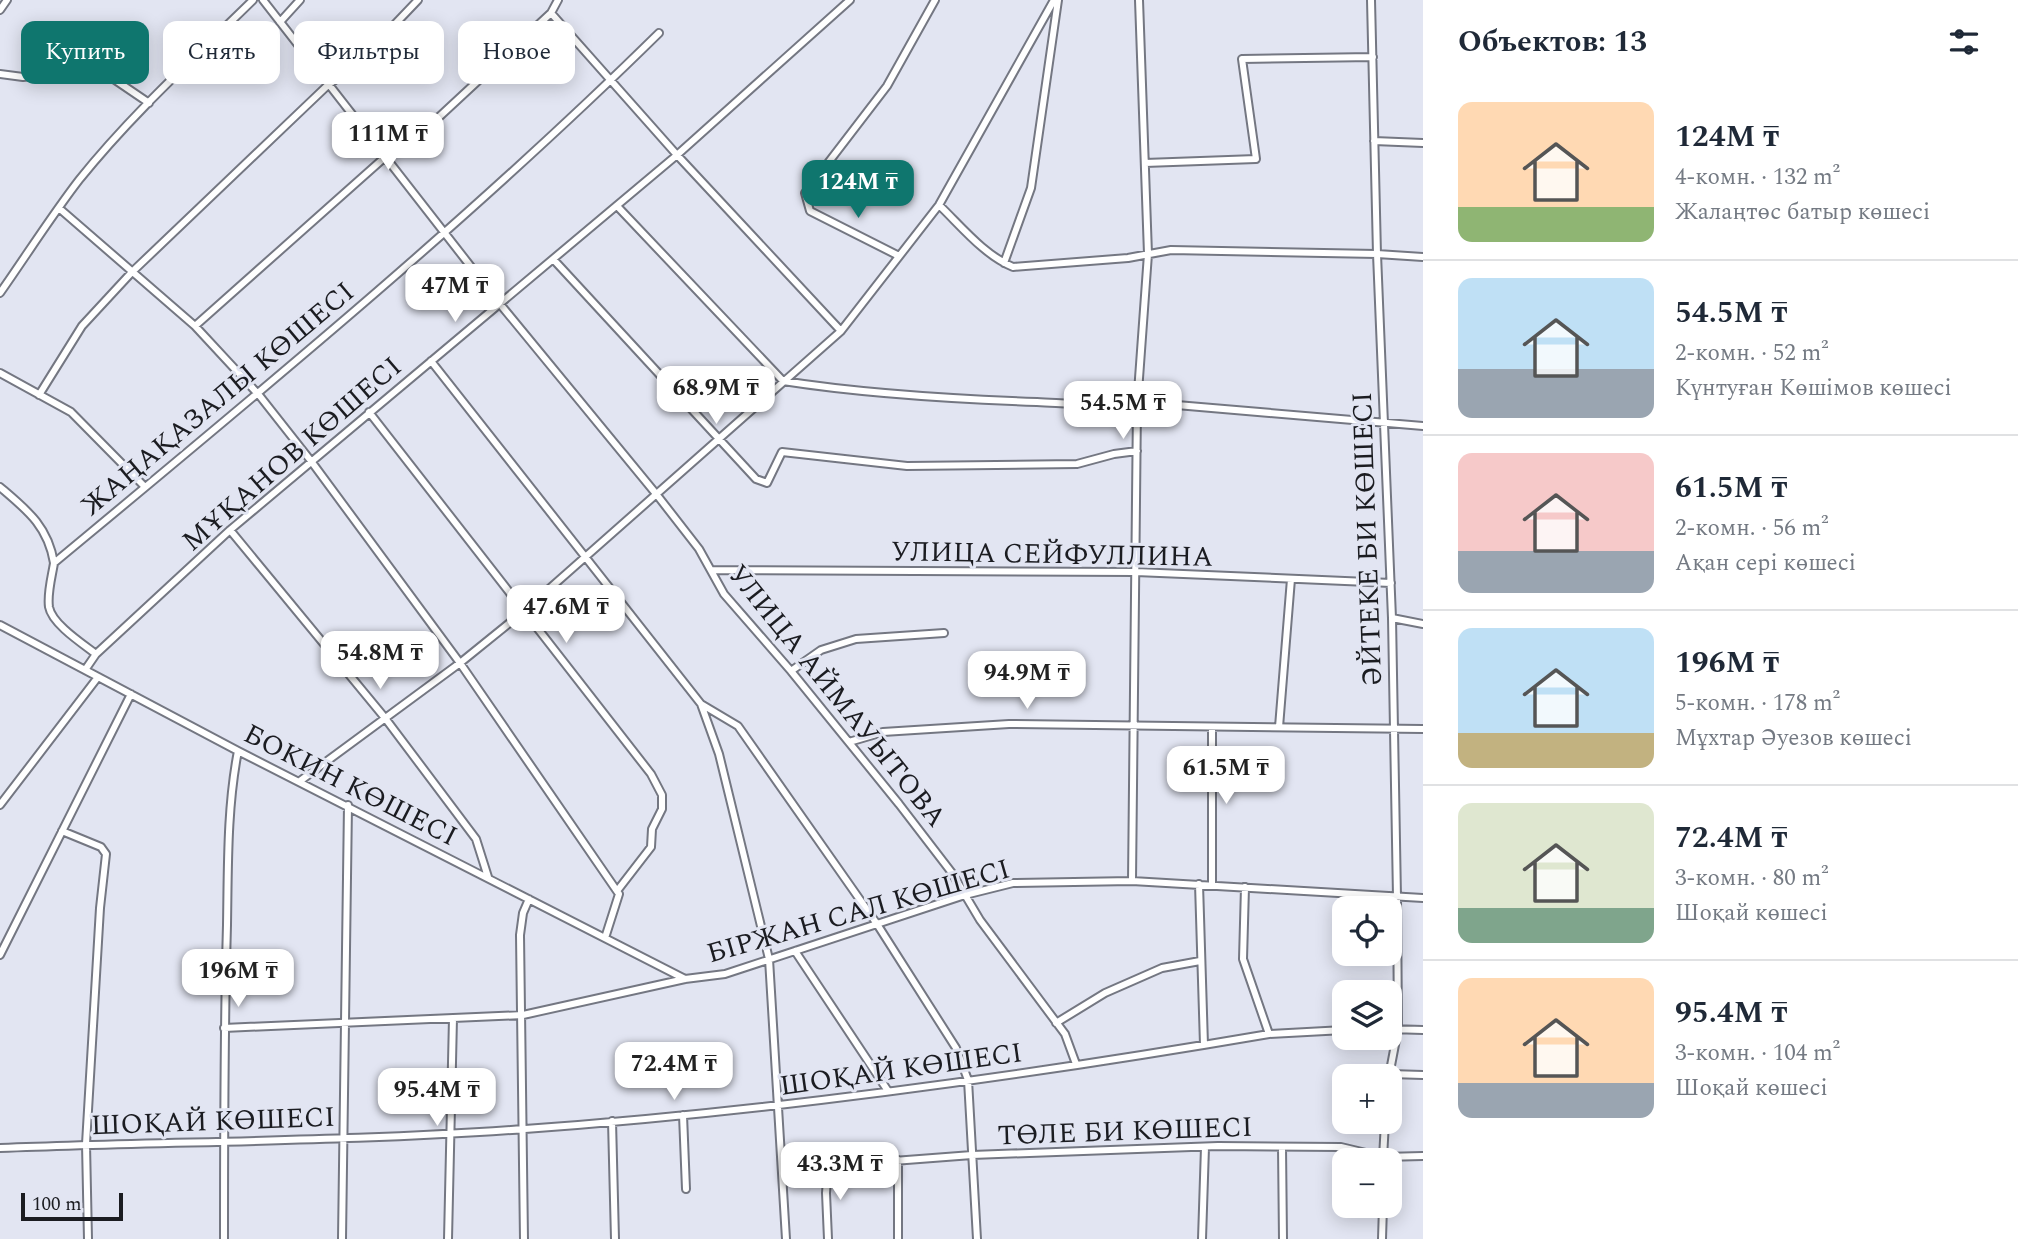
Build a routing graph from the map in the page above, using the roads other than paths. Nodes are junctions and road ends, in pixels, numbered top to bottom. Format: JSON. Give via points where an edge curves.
{"nodes":[{"id":1,"x":7,"y":0,"type":"edge"},
{"id":2,"x":253,"y":0,"type":"edge"},
{"id":3,"x":263,"y":0,"type":"edge"},
{"id":4,"x":300,"y":0,"type":"edge"},
{"id":5,"x":418,"y":0,"type":"edge"},
{"id":6,"x":558,"y":0,"type":"edge"},
{"id":7,"x":850,"y":0,"type":"edge"},
{"id":8,"x":935,"y":0,"type":"edge"},
{"id":9,"x":1056,"y":0,"type":"edge"},
{"id":10,"x":1139,"y":0,"type":"edge"},
{"id":11,"x":1371,"y":0,"type":"edge"},
{"id":12,"x":0,"y":10,"type":"edge"},
{"id":13,"x":551,"y":13,"type":"junction"},
{"id":14,"x":278,"y":21,"type":"edge"},
{"id":15,"x":280,"y":21,"type":"edge"},
{"id":16,"x":280,"y":23,"type":"edge"},
{"id":17,"x":659,"y":33,"type":"dead end"},
{"id":18,"x":1373,"y":57,"type":"junction"},
{"id":19,"x":0,"y":74,"type":"edge"},
{"id":20,"x":611,"y":80,"type":"junction"},
{"id":21,"x":328,"y":85,"type":"junction"},
{"id":22,"x":149,"y":103,"type":"junction"},
{"id":23,"x":1374,"y":141,"type":"junction"},
{"id":24,"x":1423,"y":144,"type":"edge"},
{"id":25,"x":677,"y":155,"type":"junction"},
{"id":26,"x":384,"y":158,"type":"junction"},
{"id":27,"x":1145,"y":163,"type":"junction"},
{"id":28,"x":617,"y":205,"type":"junction"},
{"id":29,"x":939,"y":205,"type":"junction"},
{"id":30,"x":60,"y":209,"type":"junction"},
{"id":31,"x":443,"y":233,"type":"junction"},
{"id":32,"x":1148,"y":254,"type":"junction"},
{"id":33,"x":1377,"y":254,"type":"junction"},
{"id":34,"x":899,"y":256,"type":"junction"},
{"id":35,"x":1423,"y":257,"type":"edge"},
{"id":36,"x":553,"y":259,"type":"junction"},
{"id":37,"x":1004,"y":263,"type":"junction"},
{"id":38,"x":132,"y":272,"type":"junction"},
{"id":39,"x":0,"y":293,"type":"edge"},
{"id":40,"x":499,"y":304,"type":"junction"},
{"id":41,"x":195,"y":326,"type":"junction"},
{"id":42,"x":841,"y":331,"type":"junction"},
{"id":43,"x":431,"y":361,"type":"junction"},
{"id":44,"x":0,"y":373,"type":"edge"},
{"id":45,"x":783,"y":381,"type":"junction"},
{"id":46,"x":39,"y":395,"type":"junction"},
{"id":47,"x":259,"y":395,"type":"junction"},
{"id":48,"x":1137,"y":406,"type":"junction"},
{"id":49,"x":369,"y":412,"type":"junction"},
{"id":50,"x":1382,"y":423,"type":"junction"},
{"id":51,"x":1423,"y":426,"type":"edge"},
{"id":52,"x":720,"y":440,"type":"junction"},
{"id":53,"x":1137,"y":451,"type":"junction"},
{"id":54,"x":311,"y":461,"type":"junction"},
{"id":55,"x":0,"y":487,"type":"edge"},
{"id":56,"x":145,"y":487,"type":"junction"},
{"id":57,"x":657,"y":495,"type":"junction"},
{"id":58,"x":230,"y":530,"type":"junction"},
{"id":59,"x":586,"y":557,"type":"junction"},
{"id":60,"x":54,"y":562,"type":"junction"},
{"id":61,"x":711,"y":570,"type":"junction"},
{"id":62,"x":1136,"y":572,"type":"junction"},
{"id":63,"x":1291,"y":579,"type":"junction"},
{"id":64,"x":1391,"y":583,"type":"junction"},
{"id":65,"x":523,"y":612,"type":"junction"},
{"id":66,"x":1392,"y":618,"type":"junction"},
{"id":67,"x":1423,"y":624,"type":"edge"},
{"id":68,"x":0,"y":625,"type":"edge"},
{"id":69,"x":944,"y":633,"type":"dead end"},
{"id":70,"x":96,"y":654,"type":"junction"},
{"id":71,"x":460,"y":663,"type":"junction"},
{"id":72,"x":85,"y":670,"type":"junction"},
{"id":73,"x":791,"y":671,"type":"junction"},
{"id":74,"x":98,"y":677,"type":"junction"},
{"id":75,"x":131,"y":694,"type":"junction"},
{"id":76,"x":701,"y":704,"type":"junction"},
{"id":77,"x":385,"y":718,"type":"junction"},
{"id":78,"x":1134,"y":727,"type":"junction"},
{"id":79,"x":1212,"y":727,"type":"junction"},
{"id":80,"x":1279,"y":727,"type":"junction"},
{"id":81,"x":1394,"y":728,"type":"junction"},
{"id":82,"x":1423,"y":729,"type":"edge"},
{"id":83,"x":849,"y":742,"type":"junction"},
{"id":84,"x":238,"y":751,"type":"junction"},
{"id":85,"x":300,"y":781,"type":"junction"},
{"id":86,"x":0,"y":805,"type":"edge"},
{"id":87,"x":348,"y":805,"type":"junction"},
{"id":88,"x":62,"y":831,"type":"junction"},
{"id":89,"x":488,"y":877,"type":"junction"},
{"id":90,"x":1132,"y":881,"type":"junction"},
{"id":91,"x":1199,"y":884,"type":"junction"},
{"id":92,"x":1212,"y":885,"type":"junction"},
{"id":93,"x":1245,"y":887,"type":"junction"},
{"id":94,"x":617,"y":891,"type":"junction"},
{"id":95,"x":965,"y":895,"type":"junction"},
{"id":96,"x":1382,"y":896,"type":"edge"},
{"id":97,"x":1397,"y":896,"type":"edge"},
{"id":98,"x":1402,"y":897,"type":"edge"},
{"id":99,"x":1423,"y":898,"type":"edge"},
{"id":100,"x":529,"y":899,"type":"junction"},
{"id":101,"x":877,"y":924,"type":"junction"},
{"id":102,"x":605,"y":938,"type":"junction"},
{"id":103,"x":795,"y":951,"type":"junction"},
{"id":104,"x":0,"y":955,"type":"edge"},
{"id":105,"x":769,"y":959,"type":"junction"},
{"id":106,"x":1200,"y":961,"type":"junction"},
{"id":107,"x":685,"y":979,"type":"junction"},
{"id":108,"x":523,"y":1015,"type":"junction"},
{"id":109,"x":453,"y":1018,"type":"junction"},
{"id":110,"x":345,"y":1023,"type":"junction"},
{"id":111,"x":1056,"y":1023,"type":"junction"},
{"id":112,"x":224,"y":1028,"type":"junction"},
{"id":113,"x":1402,"y":1029,"type":"edge"},
{"id":114,"x":1423,"y":1030,"type":"edge"},
{"id":115,"x":1332,"y":1031,"type":"edge"},
{"id":116,"x":1269,"y":1034,"type":"junction"},
{"id":117,"x":1204,"y":1045,"type":"junction"},
{"id":118,"x":1076,"y":1064,"type":"junction"},
{"id":119,"x":1423,"y":1074,"type":"edge"},
{"id":120,"x":1402,"y":1075,"type":"edge"},
{"id":121,"x":968,"y":1080,"type":"junction"},
{"id":122,"x":888,"y":1091,"type":"junction"},
{"id":123,"x":779,"y":1106,"type":"junction"},
{"id":124,"x":683,"y":1115,"type":"junction"},
{"id":125,"x":612,"y":1121,"type":"junction"},
{"id":126,"x":523,"y":1129,"type":"junction"},
{"id":127,"x":450,"y":1132,"type":"junction"},
{"id":128,"x":345,"y":1137,"type":"junction"},
{"id":129,"x":224,"y":1142,"type":"junction"},
{"id":130,"x":86,"y":1144,"type":"junction"},
{"id":131,"x":1205,"y":1147,"type":"junction"},
{"id":132,"x":1282,"y":1147,"type":"junction"},
{"id":133,"x":0,"y":1148,"type":"edge"},
{"id":134,"x":1345,"y":1148,"type":"edge"},
{"id":135,"x":972,"y":1155,"type":"junction"},
{"id":136,"x":1423,"y":1156,"type":"edge"},
{"id":137,"x":1402,"y":1157,"type":"edge"},
{"id":138,"x":898,"y":1160,"type":"junction"},
{"id":139,"x":686,"y":1189,"type":"dead end"},
{"id":140,"x":1383,"y":1218,"type":"edge"},
{"id":141,"x":88,"y":1239,"type":"edge"},
{"id":142,"x":224,"y":1239,"type":"edge"},
{"id":143,"x":342,"y":1239,"type":"edge"},
{"id":144,"x":448,"y":1239,"type":"edge"},
{"id":145,"x":524,"y":1239,"type":"edge"},
{"id":146,"x":615,"y":1239,"type":"edge"},
{"id":147,"x":786,"y":1239,"type":"edge"},
{"id":148,"x":828,"y":1239,"type":"edge"},
{"id":149,"x":898,"y":1239,"type":"edge"},
{"id":150,"x":976,"y":1239,"type":"edge"},
{"id":151,"x":1202,"y":1239,"type":"edge"},
{"id":152,"x":1283,"y":1239,"type":"edge"},
{"id":153,"x":1382,"y":1239,"type":"edge"}],
"edges":[{"from":1,"to":12,"type":"street"},
{"from":2,"to":22,"type":"street"},
{"from":3,"to":14,"type":"street","name":"УЛИЦА АЙМАУЫТОВА"},
{"from":4,"to":15,"type":"street"},
{"from":5,"to":21,"type":"street","via":[[356,65]]},
{"from":6,"to":13,"type":"street"},
{"from":7,"to":25,"type":"street","name":"МҰҚАНОВ КӨШЕСІ"},
{"from":8,"to":34,"type":"street","via":[[887,86],[805,193],[810,211]]},
{"from":9,"to":29,"type":"street"},
{"from":9,"to":37,"type":"street","via":[[1031,188]]},
{"from":10,"to":27,"type":"street"},
{"from":11,"to":18,"type":"street","name":"ӘЙТЕКЕ БИ КӨШЕСІ"},
{"from":13,"to":20,"type":"street"},
{"from":13,"to":26,"type":"street","via":[[425,130]]},
{"from":16,"to":21,"type":"street","name":"УЛИЦА АЙМАУЫТОВА"},
{"from":17,"to":20,"type":"street","name":"ЖАҢАҚАЗАЛЫ КӨШЕСІ"},
{"from":18,"to":23,"type":"street","name":"ӘЙТЕКЕ БИ КӨШЕСІ"},
{"from":18,"to":27,"type":"street","via":[[1241,59],[1256,159]]},
{"from":19,"to":22,"type":"street","via":[[23,77],[99,69]]},
{"from":20,"to":25,"type":"street"},
{"from":20,"to":31,"type":"street","name":"ЖАҢАҚАЗАЛЫ КӨШЕСІ"},
{"from":21,"to":26,"type":"street","name":"УЛИЦА АЙМАУЫТОВА"},
{"from":21,"to":38,"type":"street"},
{"from":22,"to":30,"type":"street","via":[[78,182]]},
{"from":23,"to":24,"type":"street"},
{"from":23,"to":33,"type":"street","name":"ӘЙТЕКЕ БИ КӨШЕСІ"},
{"from":25,"to":28,"type":"street","name":"МҰҚАНОВ КӨШЕСІ"},
{"from":25,"to":42,"type":"street"},
{"from":26,"to":31,"type":"street","name":"УЛИЦА АЙМАУЫТОВА"},
{"from":26,"to":41,"type":"street"},
{"from":27,"to":32,"type":"street"},
{"from":28,"to":36,"type":"street","name":"МҰҚАНОВ КӨШЕСІ"},
{"from":28,"to":45,"type":"street"},
{"from":29,"to":34,"type":"street"},
{"from":29,"to":37,"type":"street"},
{"from":30,"to":38,"type":"street"},
{"from":30,"to":39,"type":"street"},
{"from":31,"to":40,"type":"street","name":"УЛИЦА АЙМАУЫТОВА"},
{"from":31,"to":47,"type":"street","name":"ЖАҢАҚАЗАЛЫ КӨШЕСІ"},
{"from":32,"to":33,"type":"street","via":[[1171,250]]},
{"from":32,"to":37,"type":"street","via":[[1013,267]]},
{"from":32,"to":48,"type":"street"},
{"from":33,"to":35,"type":"street"},
{"from":33,"to":50,"type":"street","name":"ӘЙТЕКЕ БИ КӨШЕСІ"},
{"from":34,"to":42,"type":"street"},
{"from":36,"to":40,"type":"street","name":"МҰҚАНОВ КӨШЕСІ"},
{"from":36,"to":52,"type":"street"},
{"from":38,"to":41,"type":"street"},
{"from":38,"to":46,"type":"street","via":[[82,326]]},
{"from":40,"to":43,"type":"street","name":"МҰҚАНОВ КӨШЕСІ"},
{"from":40,"to":57,"type":"street","name":"УЛИЦА АЙМАУЫТОВА"},
{"from":41,"to":47,"type":"street"},
{"from":42,"to":45,"type":"street"},
{"from":43,"to":49,"type":"street","name":"МҰҚАНОВ КӨШЕСІ"},
{"from":43,"to":59,"type":"street"},
{"from":44,"to":46,"type":"street"},
{"from":45,"to":48,"type":"street","via":[[989,400]]},
{"from":45,"to":52,"type":"street"},
{"from":46,"to":56,"type":"street","via":[[71,412]]},
{"from":47,"to":54,"type":"street"},
{"from":47,"to":56,"type":"street","name":"ЖАҢАҚАЗАЛЫ КӨШЕСІ"},
{"from":48,"to":50,"type":"street","via":[[1165,404]]},
{"from":48,"to":53,"type":"street"},
{"from":49,"to":54,"type":"street","name":"МҰҚАНОВ КӨШЕСІ"},
{"from":49,"to":65,"type":"street"},
{"from":50,"to":51,"type":"street"},
{"from":50,"to":64,"type":"street","name":"ӘЙТЕКЕ БИ КӨШЕСІ"},
{"from":52,"to":53,"type":"street","via":[[756,480],[767,483],[782,452],[907,466],[1077,464]]},
{"from":52,"to":57,"type":"street"},
{"from":53,"to":62,"type":"street"},
{"from":54,"to":58,"type":"street","name":"МҰҚАНОВ КӨШЕСІ"},
{"from":54,"to":71,"type":"street"},
{"from":55,"to":60,"type":"street","via":[[46,532]]},
{"from":56,"to":60,"type":"street","name":"ЖАҢАҚАЗАЛЫ КӨШЕСІ"},
{"from":57,"to":59,"type":"street"},
{"from":57,"to":61,"type":"street","name":"УЛИЦА АЙМАУЫТОВА"},
{"from":58,"to":70,"type":"street","name":"МҰҚАНОВ КӨШЕСІ"},
{"from":58,"to":77,"type":"street"},
{"from":59,"to":65,"type":"street"},
{"from":59,"to":76,"type":"street"},
{"from":60,"to":70,"type":"street","via":[[50,612]]},
{"from":61,"to":62,"type":"street","name":"УЛИЦА СЕЙФУЛЛИНА"},
{"from":61,"to":73,"type":"street","name":"УЛИЦА АЙМАУЫТОВА","via":[[724,594]]},
{"from":62,"to":63,"type":"street","name":"УЛИЦА СЕЙФУЛЛИНА"},
{"from":62,"to":78,"type":"street"},
{"from":63,"to":64,"type":"street","name":"УЛИЦА СЕЙФУЛЛИНА"},
{"from":63,"to":80,"type":"street"},
{"from":64,"to":66,"type":"street","name":"ӘЙТЕКЕ БИ КӨШЕСІ"},
{"from":65,"to":71,"type":"street"},
{"from":65,"to":94,"type":"street","via":[[662,795],[652,846]]},
{"from":66,"to":67,"type":"street"},
{"from":66,"to":81,"type":"street","name":"ӘЙТЕКЕ БИ КӨШЕСІ"},
{"from":68,"to":72,"type":"street","name":"БОКИН КӨШЕСІ"},
{"from":69,"to":73,"type":"street","via":[[856,639],[821,650]]},
{"from":70,"to":72,"type":"street","name":"МҰҚАНОВ КӨШЕСІ"},
{"from":71,"to":77,"type":"street"},
{"from":71,"to":94,"type":"street"},
{"from":72,"to":74,"type":"street","name":"БОКИН КӨШЕСІ"},
{"from":73,"to":83,"type":"street","name":"УЛИЦА АЙМАУЫТОВА"},
{"from":74,"to":75,"type":"street","name":"БОКИН КӨШЕСІ"},
{"from":74,"to":86,"type":"street"},
{"from":75,"to":84,"type":"street","name":"БОКИН КӨШЕСІ"},
{"from":75,"to":88,"type":"street"},
{"from":76,"to":101,"type":"street","via":[[738,726]]},
{"from":76,"to":105,"type":"street","via":[[719,754]]},
{"from":77,"to":85,"type":"street"},
{"from":77,"to":89,"type":"street","via":[[476,839]]},
{"from":78,"to":79,"type":"street"},
{"from":78,"to":83,"type":"street","via":[[1009,724],[883,732]]},
{"from":78,"to":90,"type":"street"},
{"from":79,"to":80,"type":"street"},
{"from":79,"to":92,"type":"street"},
{"from":80,"to":81,"type":"street"},
{"from":81,"to":82,"type":"street"},
{"from":81,"to":97,"type":"street","name":"ӘЙТЕКЕ БИ КӨШЕСІ"},
{"from":83,"to":95,"type":"street","name":"УЛИЦА АЙМАУЫТОВА"},
{"from":84,"to":85,"type":"street","name":"БОКИН КӨШЕСІ"},
{"from":84,"to":112,"type":"street","via":[[232,779]]},
{"from":85,"to":87,"type":"street","name":"БОКИН КӨШЕСІ"},
{"from":87,"to":89,"type":"street","name":"БОКИН КӨШЕСІ"},
{"from":87,"to":110,"type":"street"},
{"from":88,"to":104,"type":"street"},
{"from":88,"to":130,"type":"street","via":[[101,847],[106,855]]},
{"from":89,"to":100,"type":"street","name":"БОКИН КӨШЕСІ"},
{"from":90,"to":91,"type":"street","name":"БІРЖАН САЛ КӨШЕСІ"},
{"from":90,"to":95,"type":"street","name":"БІРЖАН САЛ КӨШЕСІ","via":[[1013,883]]},
{"from":91,"to":92,"type":"street","name":"БІРЖАН САЛ КӨШЕСІ"},
{"from":91,"to":106,"type":"street"},
{"from":92,"to":93,"type":"street","name":"БІРЖАН САЛ КӨШЕСІ"},
{"from":93,"to":96,"type":"street","name":"БІРЖАН САЛ КӨШЕСІ"},
{"from":93,"to":116,"type":"street","via":[[1243,960]]},
{"from":94,"to":102,"type":"street"},
{"from":95,"to":101,"type":"street","name":"БІРЖАН САЛ КӨШЕСІ"},
{"from":95,"to":111,"type":"street","name":"УЛИЦА АЙМАУЫТОВА"},
{"from":98,"to":99,"type":"street","name":"БІРЖАН САЛ КӨШЕСІ"},
{"from":100,"to":102,"type":"street","name":"БОКИН КӨШЕСІ"},
{"from":100,"to":108,"type":"street","via":[[520,935]]},
{"from":101,"to":103,"type":"street","name":"БІРЖАН САЛ КӨШЕСІ"},
{"from":101,"to":121,"type":"street","via":[[956,1048]]},
{"from":102,"to":107,"type":"street","name":"БОКИН КӨШЕСІ"},
{"from":103,"to":105,"type":"street","name":"БІРЖАН САЛ КӨШЕСІ"},
{"from":103,"to":122,"type":"street"},
{"from":105,"to":107,"type":"street","name":"БІРЖАН САЛ КӨШЕСІ","via":[[725,974]]},
{"from":105,"to":123,"type":"street"},
{"from":106,"to":111,"type":"street","via":[[1162,968],[1105,993]]},
{"from":106,"to":117,"type":"street"},
{"from":107,"to":108,"type":"street","name":"БІРЖАН САЛ КӨШЕСІ"},
{"from":108,"to":109,"type":"street","name":"БІРЖАН САЛ КӨШЕСІ"},
{"from":108,"to":126,"type":"street"},
{"from":109,"to":110,"type":"street","name":"БІРЖАН САЛ КӨШЕСІ"},
{"from":109,"to":127,"type":"street"},
{"from":110,"to":112,"type":"street","name":"БІРЖАН САЛ КӨШЕСІ"},
{"from":110,"to":128,"type":"street"},
{"from":111,"to":118,"type":"street","name":"УЛИЦА АЙМАУЫТОВА"},
{"from":112,"to":129,"type":"street"},
{"from":113,"to":114,"type":"street"},
{"from":115,"to":116,"type":"street","name":"ШОҚАЙ КӨШЕСІ"},
{"from":116,"to":117,"type":"street","name":"ШОҚАЙ КӨШЕСІ"},
{"from":117,"to":118,"type":"street","name":"ШОҚАЙ КӨШЕСІ"},
{"from":118,"to":121,"type":"street","name":"ШОҚАЙ КӨШЕСІ"},
{"from":119,"to":120,"type":"street"},
{"from":121,"to":122,"type":"street","name":"ШОҚАЙ КӨШЕСІ"},
{"from":121,"to":135,"type":"street"},
{"from":122,"to":123,"type":"street","name":"ШОҚАЙ КӨШЕСІ"},
{"from":123,"to":124,"type":"street","name":"ШОҚАЙ КӨШЕСІ"},
{"from":123,"to":147,"type":"street"},
{"from":124,"to":125,"type":"street","name":"ШОҚАЙ КӨШЕСІ"},
{"from":124,"to":139,"type":"street"},
{"from":125,"to":126,"type":"street","name":"ШОҚАЙ КӨШЕСІ"},
{"from":125,"to":146,"type":"street"},
{"from":126,"to":127,"type":"street","name":"ШОҚАЙ КӨШЕСІ"},
{"from":126,"to":145,"type":"street"},
{"from":127,"to":128,"type":"street","name":"ШОҚАЙ КӨШЕСІ"},
{"from":127,"to":144,"type":"street"},
{"from":128,"to":129,"type":"street","name":"ШОҚАЙ КӨШЕСІ"},
{"from":128,"to":143,"type":"street"},
{"from":129,"to":130,"type":"street","name":"ШОҚАЙ КӨШЕСІ"},
{"from":129,"to":142,"type":"street"},
{"from":130,"to":133,"type":"street","name":"ШОҚАЙ КӨШЕСІ"},
{"from":130,"to":141,"type":"street"},
{"from":131,"to":132,"type":"street","name":"ТӨЛЕ БИ КӨШЕСІ"},
{"from":131,"to":135,"type":"street","name":"ТӨЛЕ БИ КӨШЕСІ"},
{"from":131,"to":151,"type":"street"},
{"from":132,"to":134,"type":"street","name":"ТӨЛЕ БИ КӨШЕСІ"},
{"from":132,"to":152,"type":"street"},
{"from":135,"to":138,"type":"street","name":"ТӨЛЕ БИ КӨШЕСІ"},
{"from":135,"to":150,"type":"street"},
{"from":136,"to":137,"type":"street","name":"ТӨЛЕ БИ КӨШЕСІ"},
{"from":138,"to":148,"type":"street","name":"ТӨЛЕ БИ КӨШЕСІ","via":[[828,1166]]},
{"from":138,"to":149,"type":"street"},
{"from":140,"to":153,"type":"street"}]}
